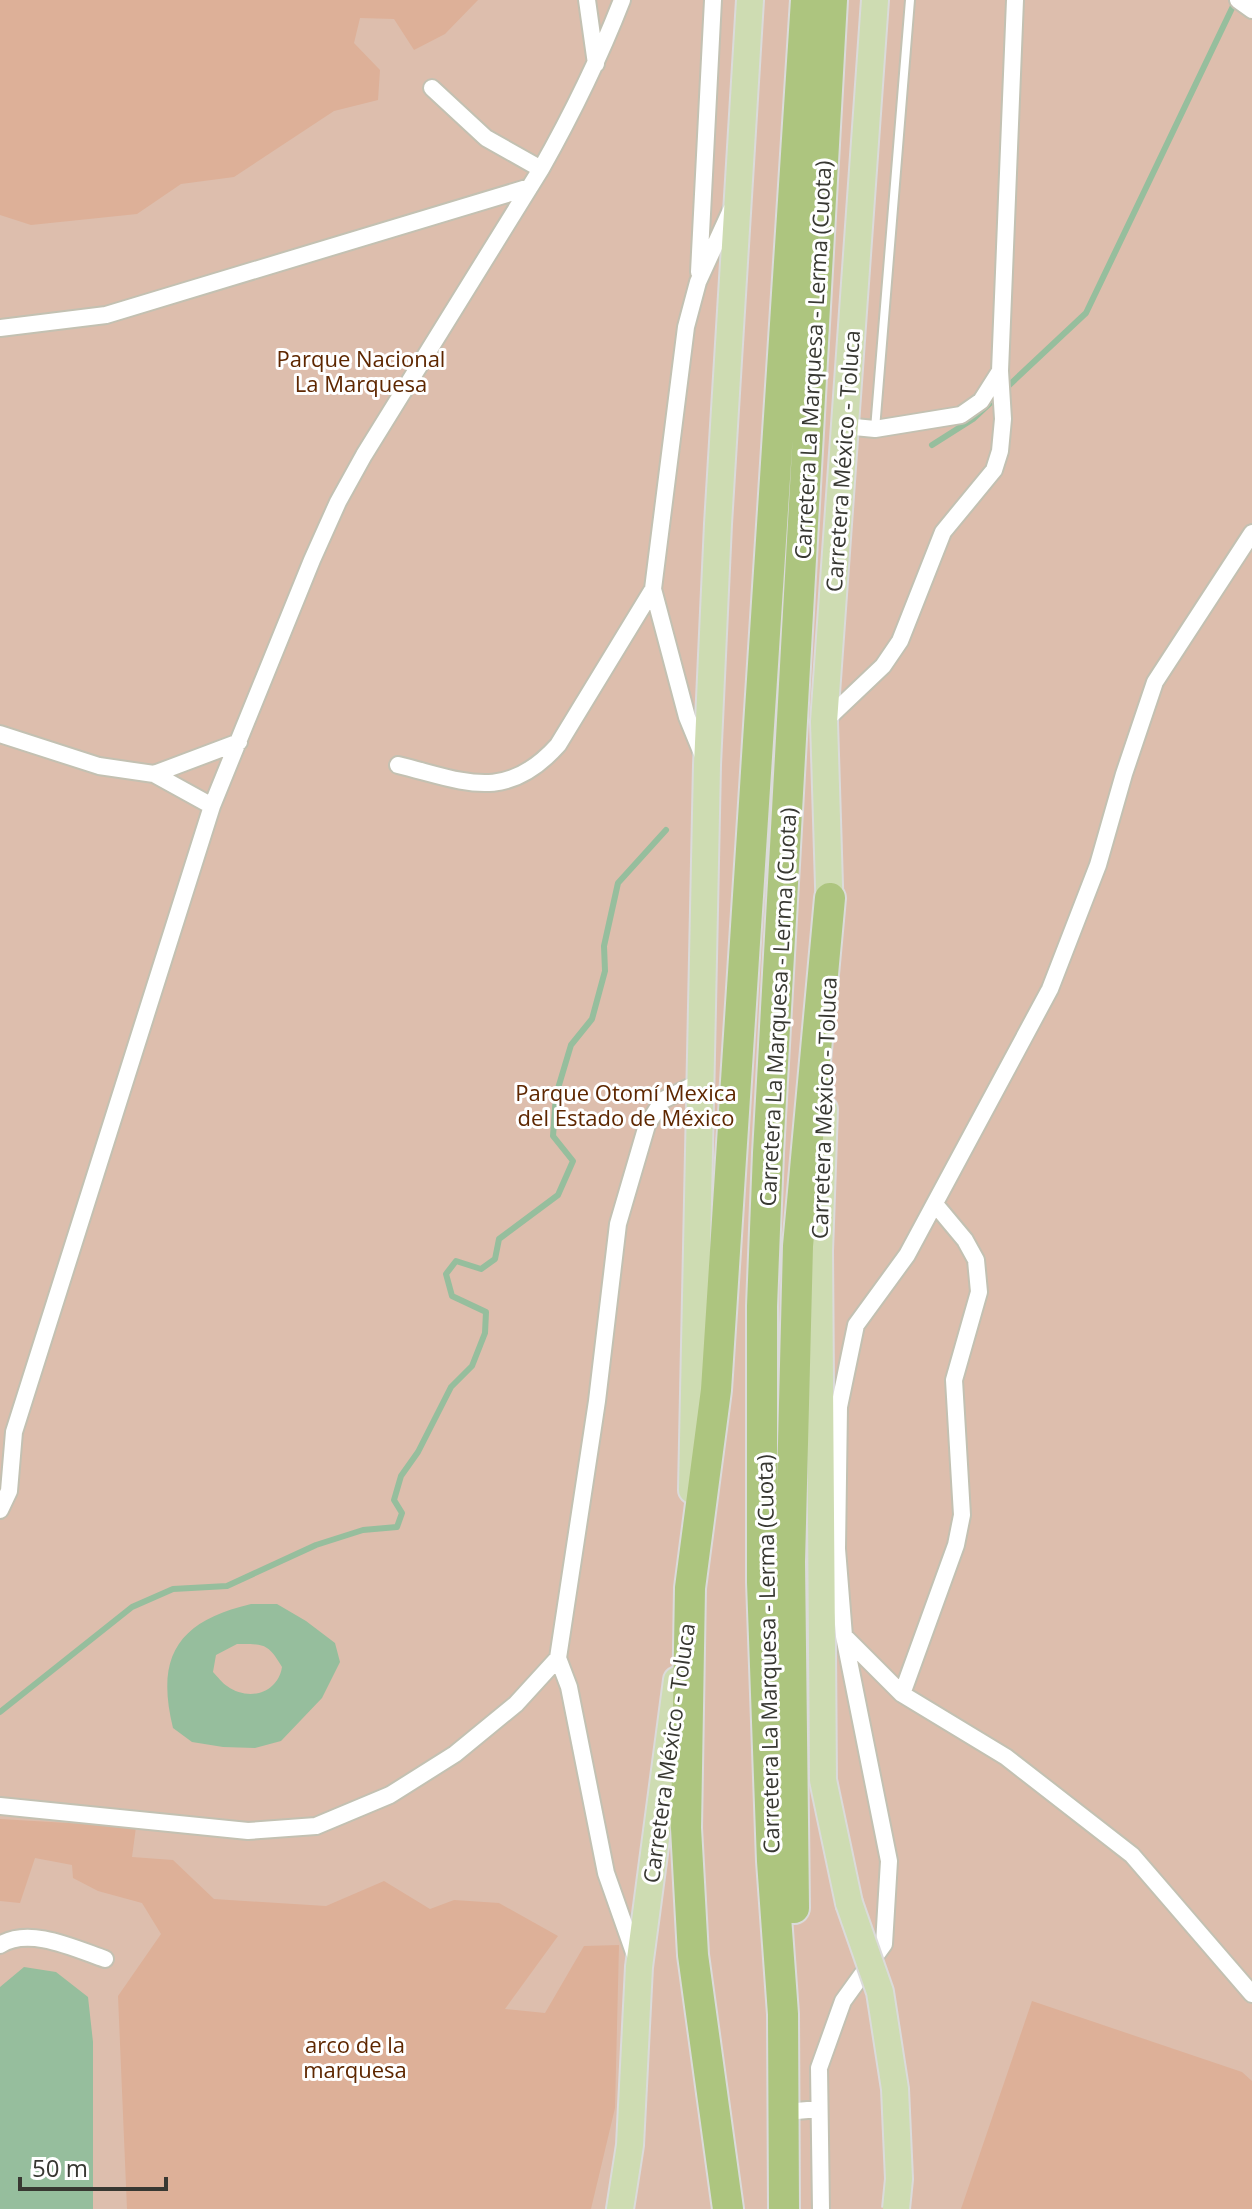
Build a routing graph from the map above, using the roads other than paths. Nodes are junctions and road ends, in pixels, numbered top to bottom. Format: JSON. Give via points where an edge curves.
{"nodes":[{"id":1,"x":587,"y":0,"type":"edge"},
{"id":2,"x":622,"y":0,"type":"edge"},
{"id":3,"x":713,"y":0,"type":"edge"},
{"id":4,"x":750,"y":0,"type":"edge"},
{"id":5,"x":806,"y":0,"type":"edge"},
{"id":6,"x":832,"y":0,"type":"edge"},
{"id":7,"x":875,"y":0,"type":"edge"},
{"id":8,"x":910,"y":0,"type":"edge"},
{"id":9,"x":1015,"y":0,"type":"edge"},
{"id":10,"x":596,"y":66,"type":"junction"},
{"id":11,"x":432,"y":88,"type":"dead end"},
{"id":12,"x":541,"y":169,"type":"junction"},
{"id":13,"x":530,"y":187,"type":"junction"},
{"id":14,"x":738,"y":194,"type":"junction"},
{"id":15,"x":698,"y":282,"type":"junction"},
{"id":16,"x":0,"y":328,"type":"edge"},
{"id":17,"x":1001,"y":378,"type":"junction"},
{"id":18,"x":844,"y":426,"type":"junction"},
{"id":19,"x":875,"y":429,"type":"junction"},
{"id":20,"x":1252,"y":533,"type":"edge"},
{"id":21,"x":653,"y":589,"type":"junction"},
{"id":22,"x":824,"y":722,"type":"junction"},
{"id":23,"x":0,"y":734,"type":"edge"},
{"id":24,"x":239,"y":742,"type":"junction"},
{"id":25,"x":398,"y":765,"type":"dead end"},
{"id":26,"x":707,"y":765,"type":"junction"},
{"id":27,"x":154,"y":774,"type":"junction"},
{"id":28,"x":212,"y":806,"type":"junction"},
{"id":29,"x":830,"y":898,"type":"junction"},
{"id":30,"x":700,"y":1082,"type":"junction"},
{"id":31,"x":935,"y":1204,"type":"junction"},
{"id":32,"x":7,"y":1433,"type":"edge"},
{"id":33,"x":0,"y":1510,"type":"edge"},
{"id":34,"x":690,"y":1588,"type":"junction"},
{"id":35,"x":820,"y":1612,"type":"junction"},
{"id":36,"x":844,"y":1636,"type":"junction"},
{"id":37,"x":558,"y":1658,"type":"junction"},
{"id":38,"x":902,"y":1694,"type":"junction"},
{"id":39,"x":0,"y":1806,"type":"edge"},
{"id":40,"x":0,"y":1945,"type":"edge"},
{"id":41,"x":105,"y":1959,"type":"dead end"},
{"id":42,"x":639,"y":1967,"type":"junction"},
{"id":43,"x":1252,"y":1994,"type":"edge"},
{"id":44,"x":783,"y":2014,"type":"junction"},
{"id":45,"x":819,"y":2109,"type":"junction"},
{"id":46,"x":785,"y":2112,"type":"junction"},
{"id":47,"x":620,"y":2209,"type":"edge"},
{"id":48,"x":728,"y":2209,"type":"edge"},
{"id":49,"x":784,"y":2209,"type":"edge"},
{"id":50,"x":821,"y":2209,"type":"edge"},
{"id":51,"x":896,"y":2209,"type":"edge"}],
"edges":[{"from":1,"to":10,"type":"street"},
{"from":2,"to":10,"type":"street"},
{"from":3,"to":15,"type":"street"},
{"from":4,"to":14,"type":"main road","name":"Carretera México - Toluca"},
{"from":5,"to":34,"type":"highway","name":"Carretera La Marquesa - Lerma (Cuota)","via":[[716,1390]]},
{"from":6,"to":44,"type":"highway","name":"Carretera La Marquesa - Lerma (Cuota)","via":[[762,1306],[762,1598]]},
{"from":7,"to":18,"type":"main road","name":"Carretera México - Toluca"},
{"from":8,"to":19,"type":"lane"},
{"from":9,"to":17,"type":"street"},
{"from":10,"to":12,"type":"street"},
{"from":11,"to":12,"type":"street","via":[[486,138]]},
{"from":12,"to":13,"type":"street"},
{"from":13,"to":16,"type":"street","via":[[106,315]]},
{"from":13,"to":24,"type":"street","via":[[338,502]]},
{"from":14,"to":15,"type":"street"},
{"from":14,"to":26,"type":"main road","name":"Carretera México - Toluca"},
{"from":15,"to":21,"type":"street","via":[[686,327]]},
{"from":17,"to":19,"type":"street","via":[[961,415]]},
{"from":17,"to":22,"type":"street","via":[[1003,419],[994,470],[943,532],[900,641],[883,666]]},
{"from":18,"to":19,"type":"street"},
{"from":18,"to":22,"type":"main road","name":"Carretera México - Toluca"},
{"from":20,"to":31,"type":"street","via":[[1155,682],[1098,865],[1050,989]]},
{"from":21,"to":25,"type":"street","via":[[558,745],[529,771],[495,785]]},
{"from":21,"to":26,"type":"street","via":[[687,717]]},
{"from":22,"to":29,"type":"main road","name":"Carretera México - Toluca"},
{"from":23,"to":27,"type":"street","via":[[99,766]]},
{"from":24,"to":27,"type":"street"},
{"from":24,"to":28,"type":"street"},
{"from":26,"to":30,"type":"main road","name":"Carretera México - Toluca"},
{"from":27,"to":28,"type":"street"},
{"from":28,"to":32,"type":"street"},
{"from":29,"to":35,"type":"main road","name":"Carretera México - Toluca","via":[[819,1251]]},
{"from":29,"to":44,"type":"highway","via":[[798,1246],[790,1562],[794,1922]]},
{"from":30,"to":34,"type":"main road","name":"Carretera México - Toluca"},
{"from":30,"to":37,"type":"street","via":[[663,1100],[647,1125],[618,1224]]},
{"from":31,"to":36,"type":"street","via":[[907,1255],[856,1325],[839,1407],[837,1549]]},
{"from":31,"to":38,"type":"street","via":[[976,1260],[979,1292],[954,1380],[962,1515]]},
{"from":32,"to":33,"type":"street","via":[[9,1491]]},
{"from":34,"to":42,"type":"main road","name":"Carretera México - Toluca"},
{"from":34,"to":48,"type":"highway","name":"Carretera La Marquesa - Lerma (Cuota)","via":[[686,1828],[693,1955]]},
{"from":35,"to":36,"type":"street"},
{"from":35,"to":51,"type":"main road","name":"Carretera México - Toluca","bridge":true,"via":[[823,1780],[849,1903],[880,1992],[895,2089]]},
{"from":36,"to":38,"type":"street"},
{"from":36,"to":45,"type":"street","via":[[889,1861],[884,1944],[843,2001],[819,2068]]},
{"from":37,"to":39,"type":"street","via":[[516,1704],[455,1754],[390,1795],[316,1826],[248,1831]]},
{"from":37,"to":42,"type":"street","via":[[569,1687],[606,1873]]},
{"from":38,"to":43,"type":"street","via":[[1006,1757],[1132,1855]]},
{"from":40,"to":41,"type":"street","via":[[43,1938]]},
{"from":42,"to":47,"type":"main road","name":"Carretera México - Toluca","via":[[630,2145]]},
{"from":44,"to":46,"type":"highway"},
{"from":45,"to":46,"type":"street"},
{"from":45,"to":50,"type":"street"},
{"from":46,"to":49,"type":"highway"}]}
